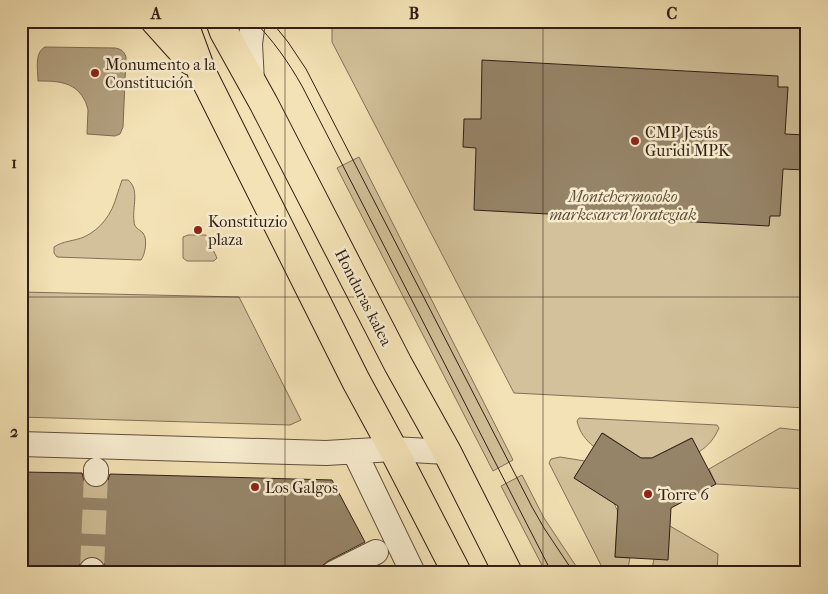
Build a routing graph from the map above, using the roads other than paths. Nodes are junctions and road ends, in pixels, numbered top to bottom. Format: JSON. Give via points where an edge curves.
{"nodes":[{"id":1,"x":154,"y":21,"type":"edge"},
{"id":2,"x":183,"y":21,"type":"edge"},
{"id":3,"x":220,"y":21,"type":"edge"},
{"id":4,"x":253,"y":21,"type":"edge"},
{"id":5,"x":202,"y":74,"type":"junction"},
{"id":6,"x":252,"y":82,"type":"junction"},
{"id":7,"x":21,"y":444,"type":"edge"},
{"id":8,"x":393,"y":449,"type":"junction"},
{"id":9,"x":354,"y":451,"type":"junction"},
{"id":10,"x":447,"y":452,"type":"junction"},
{"id":11,"x":376,"y":552,"type":"dead end"},
{"id":12,"x":334,"y":573,"type":"edge"},
{"id":13,"x":413,"y":573,"type":"edge"},
{"id":14,"x":456,"y":573,"type":"edge"},
{"id":15,"x":508,"y":573,"type":"edge"}],
"edges":[{"from":1,"to":5,"type":"main road"},
{"from":2,"to":5,"type":"main road"},
{"from":3,"to":6,"type":"main road","name":"Honduras kalea"},
{"from":4,"to":6,"type":"street","via":[[250,44]]},
{"from":5,"to":8,"type":"main road"},
{"from":6,"to":10,"type":"main road","name":"Honduras kalea"},
{"from":7,"to":9,"type":"street","via":[[326,453]]},
{"from":8,"to":9,"type":"street"},
{"from":8,"to":10,"type":"street"},
{"from":8,"to":14,"type":"main road"},
{"from":9,"to":13,"type":"street"},
{"from":10,"to":15,"type":"main road","name":"Honduras kalea"},
{"from":11,"to":12,"type":"street"}]}
